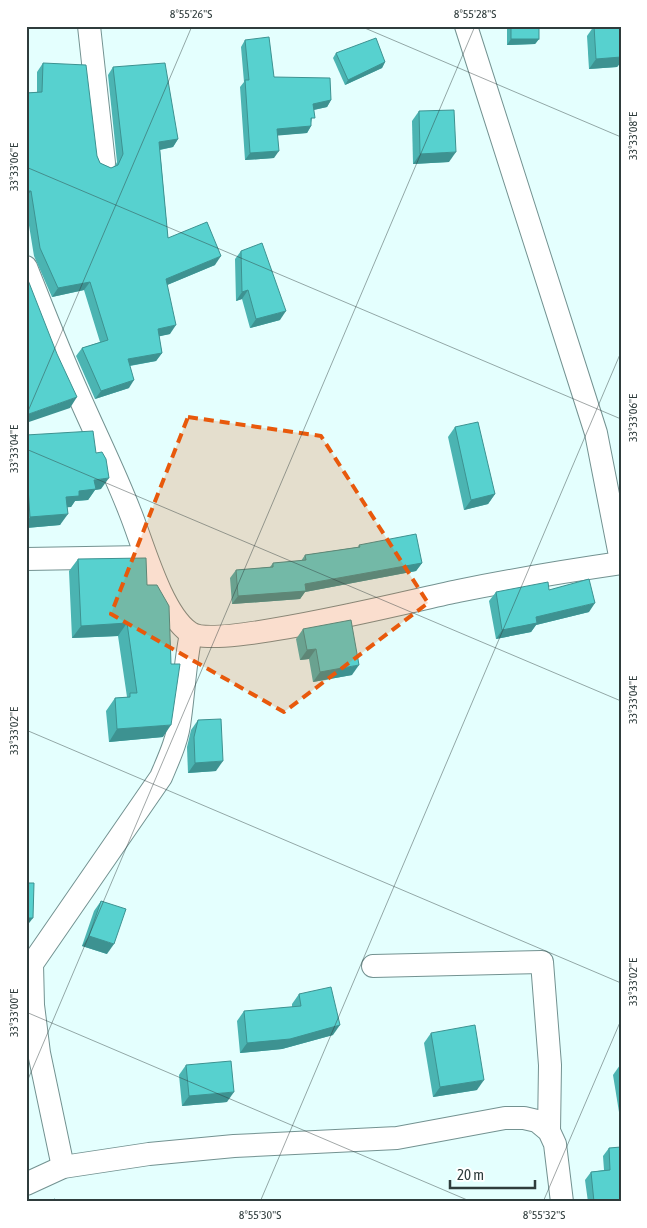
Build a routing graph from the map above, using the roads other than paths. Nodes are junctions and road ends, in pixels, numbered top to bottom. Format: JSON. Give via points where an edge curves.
{"nodes":[{"id":1,"x":89,"y":26,"type":"edge"},
{"id":2,"x":466,"y":26,"type":"edge"},
{"id":3,"x":104,"y":163,"type":"edge"},
{"id":4,"x":26,"y":267,"type":"edge"},
{"id":5,"x":145,"y":557,"type":"junction"},
{"id":6,"x":26,"y":558,"type":"edge"},
{"id":7,"x":621,"y":562,"type":"edge"},
{"id":8,"x":190,"y":634,"type":"junction"},
{"id":9,"x":373,"y":966,"type":"dead end"},
{"id":10,"x":549,"y":1131,"type":"junction"},
{"id":11,"x":63,"y":1168,"type":"junction"},
{"id":12,"x":26,"y":1184,"type":"edge"},
{"id":13,"x":562,"y":1202,"type":"edge"}],
"edges":[{"from":1,"to":3,"type":"street"},
{"from":2,"to":7,"type":"street","via":[[596,433]]},
{"from":4,"to":5,"type":"street","via":[[130,512]]},
{"from":5,"to":6,"type":"street"},
{"from":5,"to":8,"type":"street","via":[[161,591]]},
{"from":7,"to":8,"type":"street","via":[[267,630],[213,637]]},
{"from":8,"to":11,"type":"street","via":[[180,719],[174,748],[161,777],[32,964],[31,985],[39,1053]]},
{"from":9,"to":10,"type":"street","via":[[542,962],[550,1065]]},
{"from":10,"to":11,"type":"street","via":[[538,1121],[505,1118],[397,1138],[225,1147],[149,1154]]},
{"from":10,"to":13,"type":"street","via":[[558,1157]]},
{"from":11,"to":12,"type":"street"}]}
